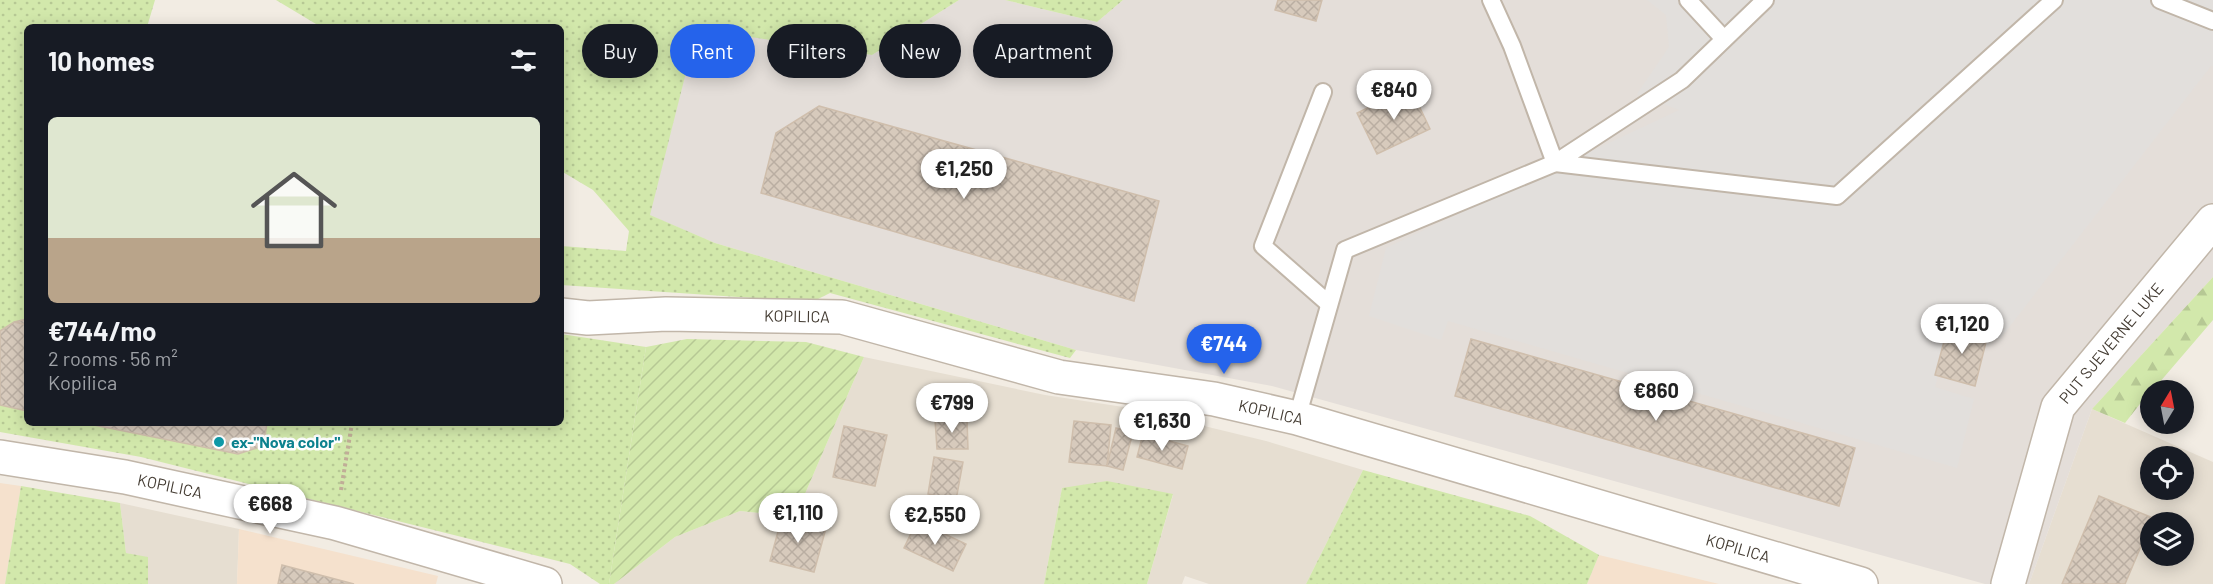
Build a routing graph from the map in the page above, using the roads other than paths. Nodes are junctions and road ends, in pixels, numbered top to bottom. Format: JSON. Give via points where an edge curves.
{"nodes":[{"id":1,"x":1491,"y":0,"type":"edge"},
{"id":2,"x":1688,"y":0,"type":"edge"},
{"id":3,"x":1765,"y":0,"type":"edge"},
{"id":4,"x":2055,"y":0,"type":"edge"},
{"id":5,"x":2160,"y":0,"type":"edge"},
{"id":6,"x":2213,"y":21,"type":"edge"},
{"id":7,"x":1724,"y":39,"type":"junction"},
{"id":8,"x":1323,"y":92,"type":"dead end"},
{"id":9,"x":1555,"y":163,"type":"junction"},
{"id":10,"x":2213,"y":221,"type":"edge"},
{"id":11,"x":1329,"y":304,"type":"junction"},
{"id":12,"x":564,"y":315,"type":"edge"},
{"id":13,"x":1297,"y":417,"type":"junction"},
{"id":14,"x":0,"y":458,"type":"edge"},
{"id":15,"x":545,"y":584,"type":"edge"},
{"id":16,"x":1861,"y":584,"type":"edge"},
{"id":17,"x":2008,"y":584,"type":"edge"}],
"edges":[{"from":1,"to":9,"type":"lane"},
{"from":2,"to":7,"type":"lane"},
{"from":3,"to":7,"type":"lane"},
{"from":4,"to":9,"type":"lane","via":[[1838,196]]},
{"from":5,"to":6,"type":"lane"},
{"from":7,"to":9,"type":"lane","via":[[1682,80]]},
{"from":8,"to":11,"type":"lane","via":[[1263,246]]},
{"from":9,"to":11,"type":"lane","via":[[1345,250]]},
{"from":10,"to":17,"type":"street","name":"PUT SJEVERNE LUKE","via":[[2058,407]]},
{"from":11,"to":13,"type":"lane"},
{"from":12,"to":13,"type":"street","name":"KOPILICA","via":[[842,317],[1059,377],[1214,399]]},
{"from":13,"to":16,"type":"street","name":"KOPILICA"},
{"from":14,"to":15,"type":"street","name":"KOPILICA","via":[[125,477],[335,523]]}]}
